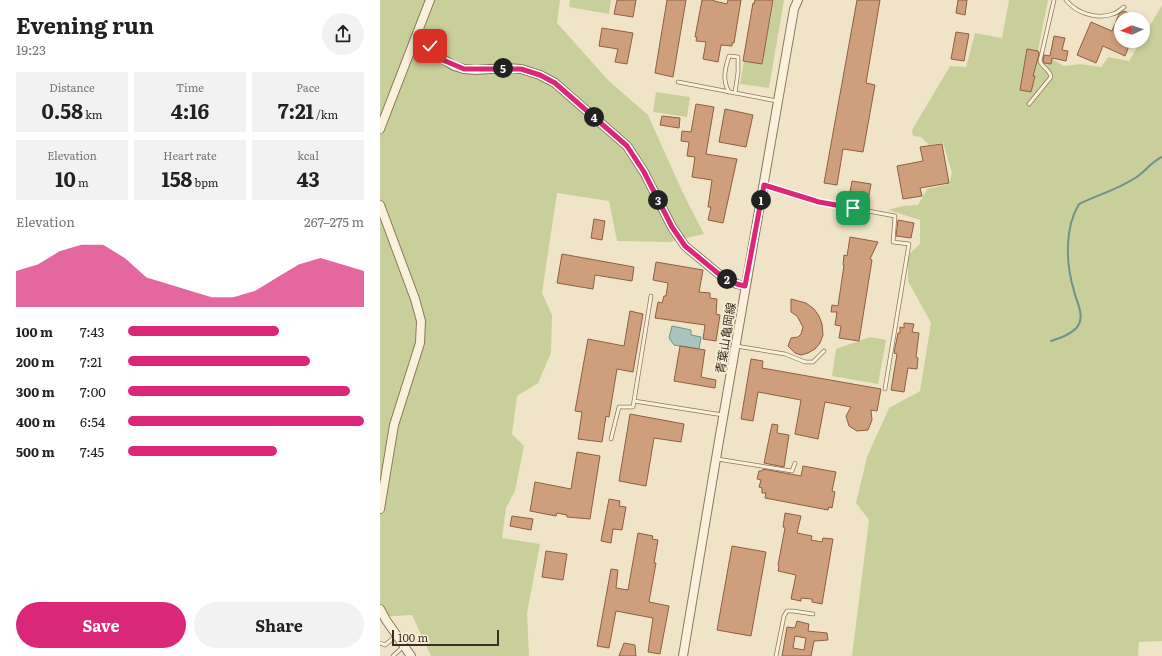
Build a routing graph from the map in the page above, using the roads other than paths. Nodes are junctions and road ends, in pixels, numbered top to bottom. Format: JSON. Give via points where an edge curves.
{"nodes":[{"id":1,"x":430,"y":0,"type":"edge"},
{"id":2,"x":798,"y":0,"type":"edge"},
{"id":3,"x":1054,"y":0,"type":"edge"},
{"id":4,"x":1066,"y":0,"type":"edge"},
{"id":5,"x":1124,"y":7,"type":"dead end"},
{"id":6,"x":419,"y":31,"type":"junction"},
{"id":7,"x":678,"y":82,"type":"dead end"},
{"id":8,"x":729,"y":92,"type":"junction"},
{"id":9,"x":735,"y":93,"type":"junction"},
{"id":10,"x":779,"y":101,"type":"junction"},
{"id":11,"x":1029,"y":104,"type":"dead end"},
{"id":12,"x":380,"y":129,"type":"edge"},
{"id":13,"x":764,"y":185,"type":"junction"},
{"id":14,"x":380,"y":204,"type":"edge"},
{"id":15,"x":745,"y":286,"type":"junction"},
{"id":16,"x":652,"y":296,"type":"dead end"},
{"id":17,"x":736,"y":346,"type":"junction"},
{"id":18,"x":824,"y":351,"type":"dead end"},
{"id":19,"x":885,"y":389,"type":"dead end"},
{"id":20,"x":634,"y":401,"type":"junction"},
{"id":21,"x":724,"y":416,"type":"junction"},
{"id":22,"x":611,"y":439,"type":"dead end"},
{"id":23,"x":717,"y":459,"type":"junction"},
{"id":24,"x":795,"y":463,"type":"dead end"},
{"id":25,"x":380,"y":509,"type":"edge"},
{"id":26,"x":380,"y":609,"type":"edge"},
{"id":27,"x":812,"y":614,"type":"dead end"},
{"id":28,"x":396,"y":636,"type":"junction"},
{"id":29,"x":380,"y":643,"type":"edge"},
{"id":30,"x":404,"y":646,"type":"junction"},
{"id":31,"x":393,"y":656,"type":"edge"},
{"id":32,"x":411,"y":656,"type":"edge"},
{"id":33,"x":683,"y":656,"type":"edge"},
{"id":34,"x":776,"y":656,"type":"edge"}],
"edges":[{"from":1,"to":6,"type":"street"},
{"from":2,"to":10,"type":"street","name":"青葉山亀岡線","via":[[794,9]]},
{"from":3,"to":11,"type":"lane","via":[[1040,61],[1041,65],[1049,70],[1051,77]]},
{"from":4,"to":5,"type":"lane","via":[[1082,12],[1091,15],[1113,14]]},
{"from":6,"to":12,"type":"street"},
{"from":6,"to":15,"type":"street","via":[[443,60],[454,66],[475,70],[521,69],[555,83],[627,146],[685,246],[720,275]]},
{"from":7,"to":8,"type":"lane"},
{"from":8,"to":9,"type":"lane"},
{"from":8,"to":9,"type":"lane","via":[[725,84],[725,69],[729,56],[738,57]]},
{"from":9,"to":10,"type":"lane"},
{"from":10,"to":13,"type":"street","name":"青葉山亀岡線"},
{"from":13,"to":15,"type":"street","name":"青葉山亀岡線"},
{"from":13,"to":19,"type":"lane","via":[[819,202],[896,216],[892,242],[909,244]]},
{"from":14,"to":25,"type":"street","via":[[421,321],[420,343],[394,425]]},
{"from":15,"to":17,"type":"street","name":"青葉山亀岡線"},
{"from":16,"to":20,"type":"lane"},
{"from":17,"to":18,"type":"lane","via":[[785,354],[809,362],[813,362]]},
{"from":17,"to":21,"type":"street","name":"青葉山亀岡線"},
{"from":20,"to":21,"type":"lane"},
{"from":20,"to":22,"type":"lane","via":[[634,407],[619,407]]},
{"from":21,"to":23,"type":"street","name":"青葉山亀岡線"},
{"from":23,"to":24,"type":"lane","via":[[792,471]]},
{"from":23,"to":33,"type":"street","name":"青葉山亀岡線"},
{"from":26,"to":28,"type":"street"},
{"from":27,"to":34,"type":"lane","via":[[787,611]]},
{"from":28,"to":29,"type":"lane","via":[[385,645]]},
{"from":28,"to":30,"type":"street"},
{"from":30,"to":31,"type":"lane"},
{"from":30,"to":32,"type":"street"}]}
